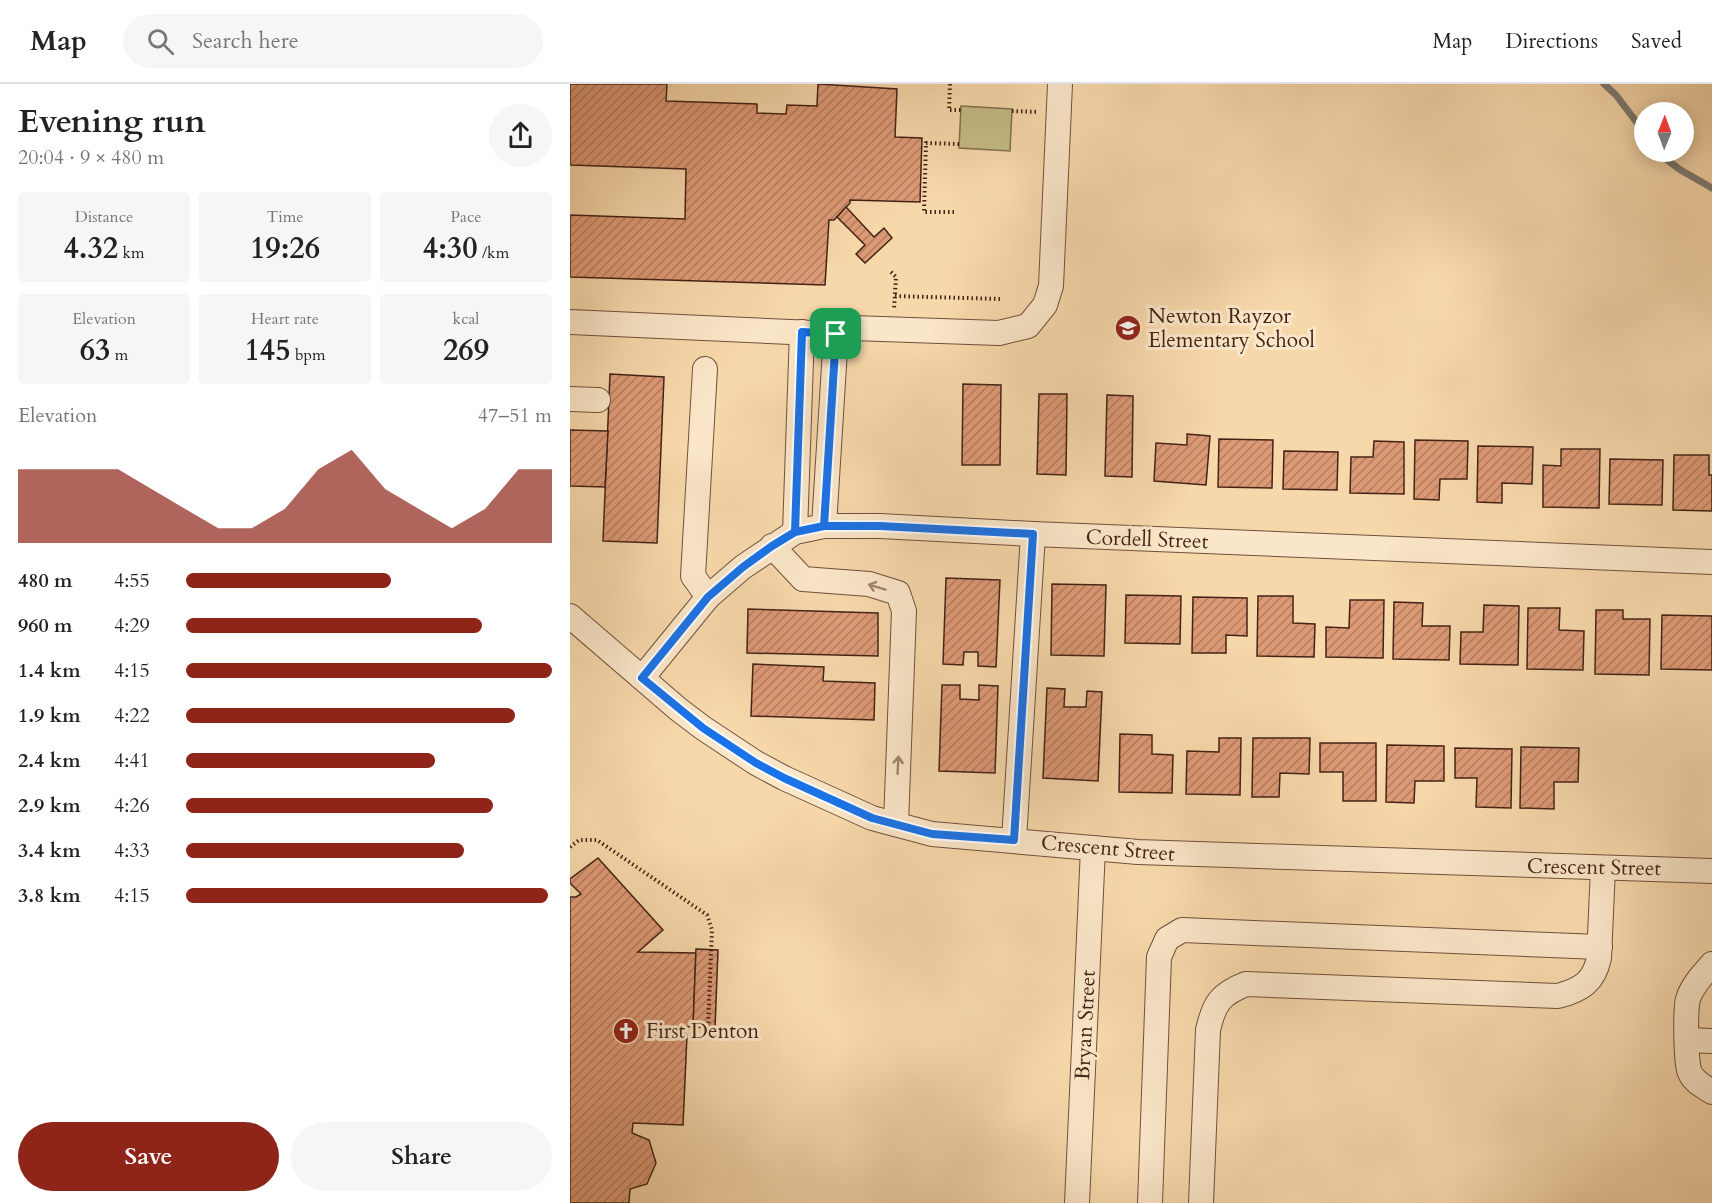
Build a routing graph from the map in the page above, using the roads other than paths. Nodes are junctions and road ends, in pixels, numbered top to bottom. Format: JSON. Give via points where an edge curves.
{"nodes":[{"id":1,"x":1060,"y":84,"type":"edge"},
{"id":2,"x":570,"y":322,"type":"edge"},
{"id":3,"x":802,"y":332,"type":"junction"},
{"id":4,"x":836,"y":334,"type":"junction"},
{"id":5,"x":705,"y":369,"type":"dead end"},
{"id":6,"x":570,"y":399,"type":"edge"},
{"id":7,"x":598,"y":400,"type":"dead end"},
{"id":8,"x":824,"y":526,"type":"junction"},
{"id":9,"x":795,"y":532,"type":"junction"},
{"id":10,"x":1033,"y":534,"type":"junction"},
{"id":11,"x":772,"y":546,"type":"junction"},
{"id":12,"x":1712,"y":562,"type":"edge"},
{"id":13,"x":708,"y":597,"type":"junction"},
{"id":14,"x":570,"y":616,"type":"edge"},
{"id":15,"x":642,"y":678,"type":"junction"},
{"id":16,"x":896,"y":824,"type":"junction"},
{"id":17,"x":1014,"y":840,"type":"junction"},
{"id":18,"x":1093,"y":848,"type":"junction"},
{"id":19,"x":1603,"y":868,"type":"junction"},
{"id":20,"x":1712,"y":871,"type":"edge"},
{"id":21,"x":1600,"y":947,"type":"junction"},
{"id":22,"x":1712,"y":964,"type":"edge"},
{"id":23,"x":1687,"y":1040,"type":"junction"},
{"id":24,"x":1712,"y":1041,"type":"edge"},
{"id":25,"x":1712,"y":1092,"type":"edge"},
{"id":26,"x":1077,"y":1203,"type":"edge"},
{"id":27,"x":1150,"y":1203,"type":"edge"},
{"id":28,"x":1201,"y":1203,"type":"edge"}],
"edges":[{"from":1,"to":4,"type":"street","via":[[1051,286],[1045,305],[1028,326],[999,333],[852,328]]},
{"from":2,"to":3,"type":"street"},
{"from":3,"to":4,"type":"street"},
{"from":3,"to":9,"type":"street"},
{"from":4,"to":8,"type":"street"},
{"from":5,"to":13,"type":"street","via":[[693,576]]},
{"from":6,"to":7,"type":"street"},
{"from":8,"to":9,"type":"street","name":"Cordell Street"},
{"from":8,"to":10,"type":"street","name":"Cordell Street"},
{"from":9,"to":11,"type":"street","name":"Cordell Street"},
{"from":10,"to":12,"type":"street","name":"Cordell Street"},
{"from":10,"to":17,"type":"street"},
{"from":11,"to":13,"type":"street","name":"Cordell Street"},
{"from":16,"to":11,"type":"street","one_way":true,"via":[[904,611],[898,593],[869,584],[803,579]]},
{"from":13,"to":15,"type":"street","name":"Cordell Street"},
{"from":14,"to":15,"type":"street","name":"Crescent Street"},
{"from":15,"to":16,"type":"street","name":"Crescent Street","via":[[703,728],[756,763],[872,818]]},
{"from":16,"to":17,"type":"street","name":"Crescent Street","via":[[932,834]]},
{"from":17,"to":18,"type":"street","name":"Crescent Street"},
{"from":18,"to":19,"type":"street","name":"Crescent Street"},
{"from":18,"to":26,"type":"street","name":"Bryan Street"},
{"from":19,"to":20,"type":"street","name":"Crescent Street"},
{"from":19,"to":21,"type":"street"},
{"from":21,"to":27,"type":"street","via":[[1182,930],[1167,939],[1159,957]]},
{"from":21,"to":28,"type":"street","via":[[1596,971],[1588,981],[1576,991],[1558,996],[1246,984],[1231,990],[1212,1011],[1208,1030]]},
{"from":22,"to":23,"type":"street","via":[[1688,1000]]},
{"from":23,"to":24,"type":"street"},
{"from":23,"to":25,"type":"street","via":[[1689,1071],[1698,1084]]}]}
